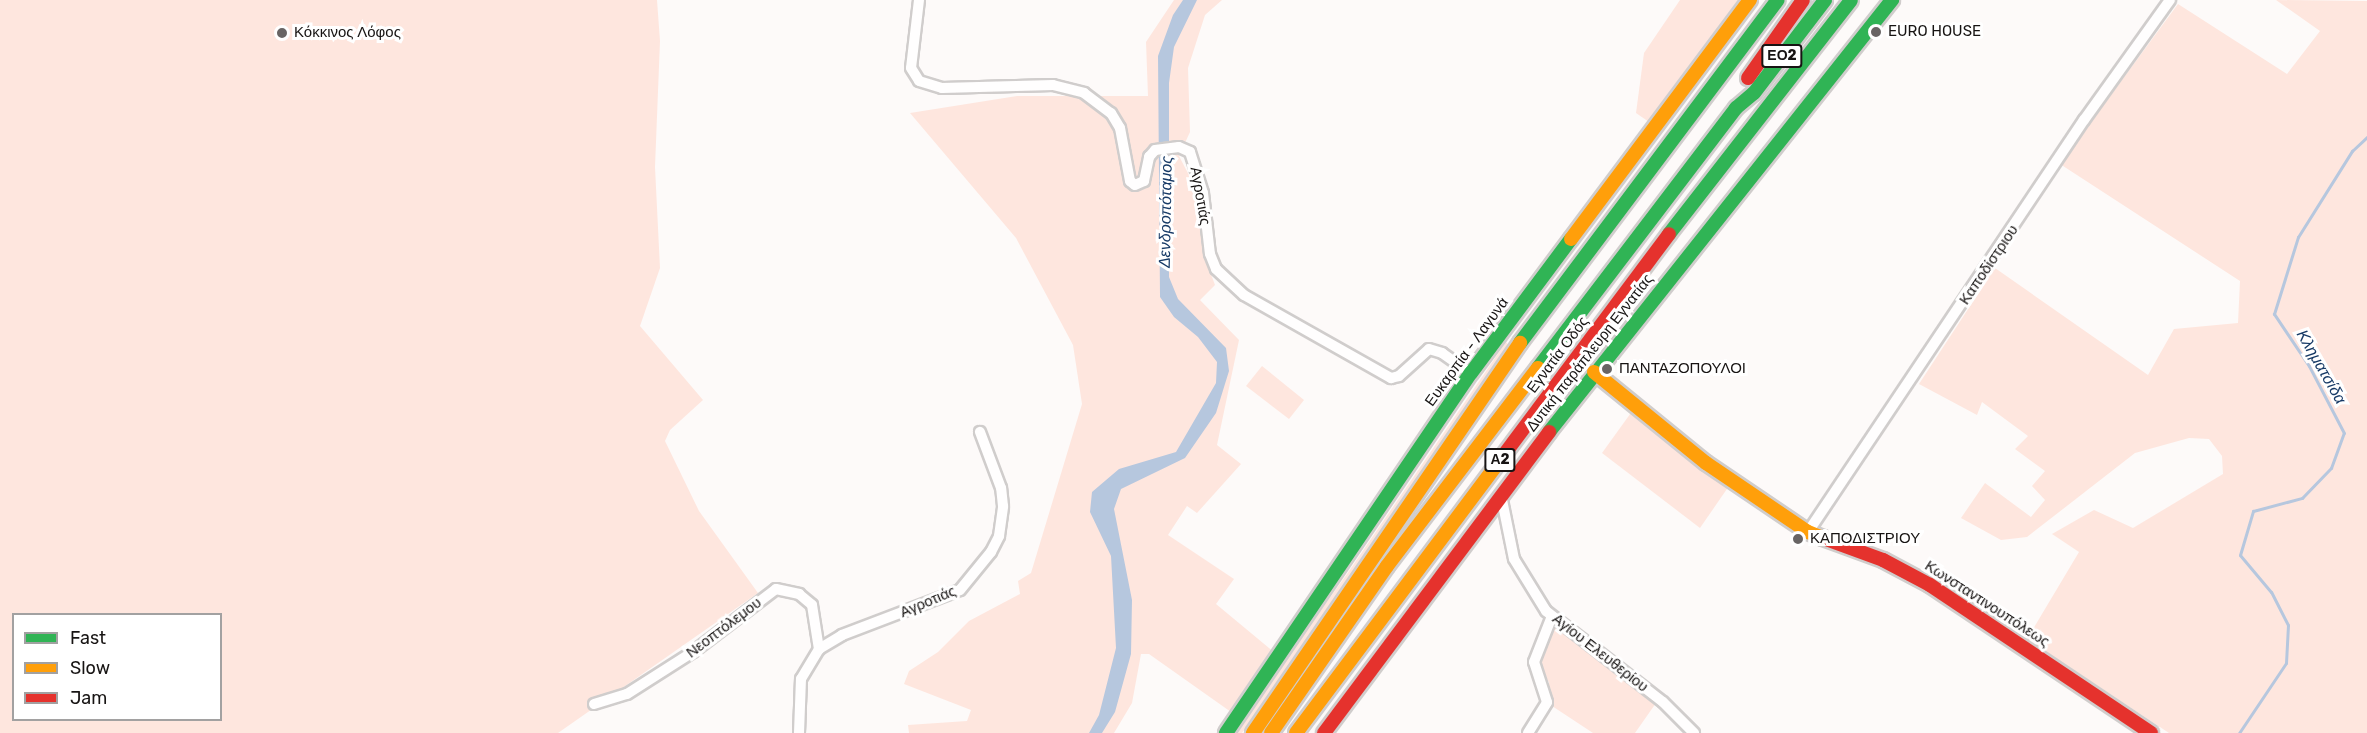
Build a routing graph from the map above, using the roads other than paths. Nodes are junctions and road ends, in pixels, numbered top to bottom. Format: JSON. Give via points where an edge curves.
{"nodes":[{"id":1,"x":919,"y":0,"type":"edge"},
{"id":2,"x":1750,"y":0,"type":"edge"},
{"id":3,"x":1778,"y":0,"type":"edge"},
{"id":4,"x":1803,"y":0,"type":"edge"},
{"id":5,"x":1825,"y":0,"type":"edge"},
{"id":6,"x":1851,"y":0,"type":"edge"},
{"id":7,"x":1892,"y":0,"type":"edge"},
{"id":8,"x":2170,"y":0,"type":"edge"},
{"id":9,"x":1736,"y":108,"type":"junction"},
{"id":10,"x":1594,"y":372,"type":"junction"},
{"id":11,"x":1471,"y":373,"type":"junction"},
{"id":12,"x":980,"y":432,"type":"dead end"},
{"id":13,"x":1501,"y":495,"type":"junction"},
{"id":14,"x":1808,"y":532,"type":"junction"},
{"id":15,"x":1552,"y":616,"type":"junction"},
{"id":16,"x":819,"y":649,"type":"junction"},
{"id":17,"x":594,"y":704,"type":"dead end"},
{"id":18,"x":799,"y":733,"type":"edge"},
{"id":19,"x":1226,"y":733,"type":"edge"},
{"id":20,"x":1253,"y":733,"type":"edge"},
{"id":21,"x":1270,"y":733,"type":"edge"},
{"id":22,"x":1296,"y":733,"type":"edge"},
{"id":23,"x":1324,"y":733,"type":"edge"},
{"id":24,"x":1528,"y":733,"type":"edge"},
{"id":25,"x":1694,"y":733,"type":"edge"},
{"id":26,"x":2151,"y":733,"type":"edge"}],
"edges":[{"from":1,"to":11,"type":"street","name":"Αγροτιάς","via":[[911,59],[913,74],[930,86],[1053,85],[1084,93],[1111,112],[1120,128],[1130,181],[1135,185],[1144,181],[1149,157],[1155,150],[1179,147],[1190,152],[1196,165],[1216,269],[1244,295],[1393,378],[1429,349]]},
{"from":2,"to":11,"type":"main road","name":"Ευκαρπία - Λαγυνά"},
{"from":3,"to":20,"type":"main road","via":[[1511,353]]},
{"from":4,"to":9,"type":"main road","number":"Α2","via":[[1743,85]]},
{"from":5,"to":9,"type":"main road","number":"ΕΟ2","via":[[1754,93]]},
{"from":6,"to":22,"type":"main road","name":"Εγνατία Οδός","number":"Α2","via":[[1705,186]]},
{"from":7,"to":10,"type":"main road","name":"Δυτική παράπλευρη Εγνατίας"},
{"from":8,"to":14,"type":"street","name":"Καποδίστριου","via":[[2084,120]]},
{"from":9,"to":21,"type":"main road","name":"Εγνατία Οδός","number":"Α2","via":[[1387,566]]},
{"from":10,"to":13,"type":"main road","name":"Δυτική παράπλευρη Εγνατίας"},
{"from":10,"to":14,"type":"main road","name":"Κωνσταντινουπόλεως","via":[[1706,463]]},
{"from":11,"to":19,"type":"main road","name":"Ευκαρπία - Λαγυνά"},
{"from":12,"to":16,"type":"street","name":"Αγροτιάς","via":[[1001,488],[1003,506],[999,536],[984,564],[960,590],[842,635]]},
{"from":13,"to":15,"type":"street","name":"Αγίου Ελευθερίου","via":[[1514,559]]},
{"from":13,"to":23,"type":"main road","name":"Δυτική παράπλευρη Εγνατίας"},
{"from":14,"to":26,"type":"main road","name":"Κωνσταντινουπόλεως","via":[[1883,560],[1930,585]]},
{"from":15,"to":24,"type":"street","via":[[1534,662],[1547,702]]},
{"from":15,"to":25,"type":"street","name":"Αγίου Ελευθερίου","via":[[1663,702]]},
{"from":16,"to":17,"type":"street","name":"Νεοπτόλεμου","via":[[814,639],[817,620],[812,605],[799,594],[776,589],[693,652],[627,694]]},
{"from":16,"to":18,"type":"street","name":"Αγροτιάς","via":[[801,679]]}]}
